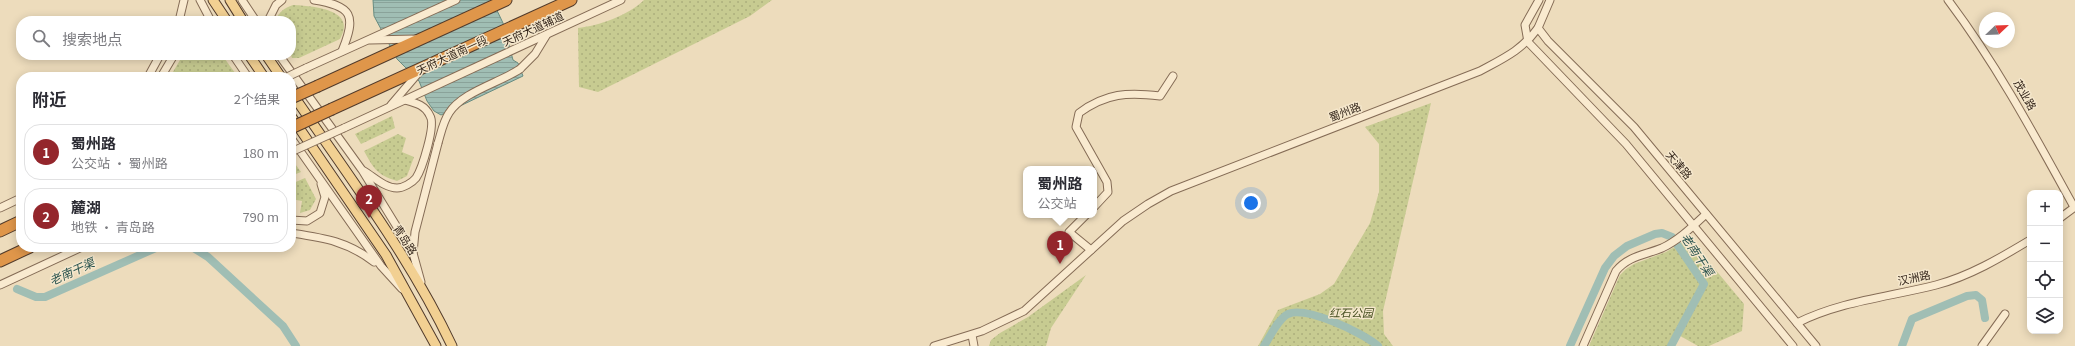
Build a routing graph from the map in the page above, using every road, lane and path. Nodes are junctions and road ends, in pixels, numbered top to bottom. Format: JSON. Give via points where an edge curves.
{"nodes":[{"id":1,"x":184,"y":0,"type":"edge"},
{"id":2,"x":200,"y":0,"type":"edge"},
{"id":3,"x":213,"y":0,"type":"edge"},
{"id":4,"x":230,"y":0,"type":"edge"},
{"id":5,"x":242,"y":0,"type":"edge"},
{"id":6,"x":282,"y":0,"type":"edge"},
{"id":7,"x":314,"y":0,"type":"edge"},
{"id":8,"x":456,"y":0,"type":"edge"},
{"id":9,"x":571,"y":0,"type":"edge"},
{"id":10,"x":621,"y":0,"type":"edge"},
{"id":11,"x":1539,"y":0,"type":"edge"},
{"id":12,"x":1550,"y":0,"type":"edge"},
{"id":13,"x":1948,"y":0,"type":"edge"},
{"id":14,"x":502,"y":2,"type":"edge"},
{"id":15,"x":180,"y":16,"type":"edge"},
{"id":16,"x":208,"y":16,"type":"edge"},
{"id":17,"x":223,"y":16,"type":"edge"},
{"id":18,"x":240,"y":16,"type":"edge"},
{"id":19,"x":253,"y":16,"type":"edge"},
{"id":20,"x":270,"y":16,"type":"edge"},
{"id":21,"x":1538,"y":28,"type":"junction"},
{"id":22,"x":546,"y":35,"type":"junction"},
{"id":23,"x":381,"y":37,"type":"junction"},
{"id":24,"x":420,"y":39,"type":"junction"},
{"id":25,"x":1528,"y":42,"type":"junction"},
{"id":26,"x":342,"y":51,"type":"junction"},
{"id":27,"x":157,"y":60,"type":"edge"},
{"id":28,"x":171,"y":60,"type":"edge"},
{"id":29,"x":236,"y":60,"type":"edge"},
{"id":30,"x":252,"y":60,"type":"edge"},
{"id":31,"x":269,"y":60,"type":"edge"},
{"id":32,"x":283,"y":60,"type":"edge"},
{"id":33,"x":151,"y":72,"type":"edge"},
{"id":34,"x":164,"y":72,"type":"edge"},
{"id":35,"x":245,"y":72,"type":"edge"},
{"id":36,"x":261,"y":72,"type":"edge"},
{"id":37,"x":278,"y":72,"type":"edge"},
{"id":38,"x":291,"y":72,"type":"edge"},
{"id":39,"x":296,"y":73,"type":"edge"},
{"id":40,"x":1173,"y":76,"type":"dead end"},
{"id":41,"x":296,"y":79,"type":"edge"},
{"id":42,"x":408,"y":79,"type":"junction"},
{"id":43,"x":296,"y":96,"type":"edge"},
{"id":44,"x":296,"y":99,"type":"edge"},
{"id":45,"x":405,"y":100,"type":"junction"},
{"id":46,"x":389,"y":107,"type":"junction"},
{"id":47,"x":296,"y":123,"type":"edge"},
{"id":48,"x":296,"y":126,"type":"edge"},
{"id":49,"x":296,"y":145,"type":"edge"},
{"id":50,"x":296,"y":150,"type":"edge"},
{"id":51,"x":362,"y":170,"type":"junction"},
{"id":52,"x":320,"y":180,"type":"junction"},
{"id":53,"x":16,"y":200,"type":"edge"},
{"id":54,"x":1097,"y":203,"type":"edge"},
{"id":55,"x":2075,"y":207,"type":"edge"},
{"id":56,"x":0,"y":208,"type":"edge"},
{"id":57,"x":1706,"y":214,"type":"junction"},
{"id":58,"x":2063,"y":216,"type":"edge"},
{"id":59,"x":1083,"y":218,"type":"edge"},
{"id":60,"x":296,"y":220,"type":"edge"},
{"id":61,"x":16,"y":223,"type":"edge"},
{"id":62,"x":1694,"y":225,"type":"junction"},
{"id":63,"x":0,"y":231,"type":"edge"},
{"id":64,"x":296,"y":234,"type":"edge"},
{"id":65,"x":2027,"y":242,"type":"edge"},
{"id":66,"x":1091,"y":250,"type":"junction"},
{"id":67,"x":18,"y":252,"type":"edge"},
{"id":68,"x":71,"y":252,"type":"edge"},
{"id":69,"x":413,"y":253,"type":"junction"},
{"id":70,"x":0,"y":260,"type":"edge"},
{"id":71,"x":381,"y":266,"type":"junction"},
{"id":72,"x":0,"y":285,"type":"edge"},
{"id":73,"x":424,"y":292,"type":"junction"},
{"id":74,"x":411,"y":299,"type":"junction"},
{"id":75,"x":2005,"y":314,"type":"dead end"},
{"id":76,"x":1797,"y":323,"type":"junction"},
{"id":77,"x":972,"y":335,"type":"junction"},
{"id":78,"x":436,"y":346,"type":"edge"},
{"id":79,"x":452,"y":346,"type":"edge"},
{"id":80,"x":934,"y":346,"type":"edge"},
{"id":81,"x":974,"y":346,"type":"edge"},
{"id":82,"x":1583,"y":346,"type":"edge"},
{"id":83,"x":1793,"y":346,"type":"edge"},
{"id":84,"x":1816,"y":346,"type":"edge"},
{"id":85,"x":1982,"y":346,"type":"edge"}],
"edges":[{"from":1,"to":15,"type":"street"},
{"from":2,"to":16,"type":"street"},
{"from":3,"to":17,"type":"main road"},
{"from":4,"to":18,"type":"main road"},
{"from":5,"to":19,"type":"street"},
{"from":6,"to":20,"type":"street","via":[[276,4]]},
{"from":7,"to":26,"type":"street","via":[[342,7],[348,15],[350,30]]},
{"from":8,"to":23,"type":"street"},
{"from":9,"to":42,"type":"highway","name":"天府大道南一段","via":[[422,68]]},
{"from":10,"to":22,"type":"street","name":"天府大道辅道"},
{"from":11,"to":25,"type":"street","via":[[1526,24]]},
{"from":12,"to":21,"type":"street"},
{"from":13,"to":55,"type":"street","name":"茂业路","via":[[2016,100]]},
{"from":14,"to":24,"type":"highway"},
{"from":21,"to":25,"type":"street","name":"蜀州路"},
{"from":21,"to":57,"type":"street","name":"天津路","via":[[1634,127]]},
{"from":22,"to":45,"type":"street","name":"天府大道辅道"},
{"from":22,"to":69,"type":"street","bridge":true,"via":[[535,54],[520,69],[455,105],[443,125],[415,232]]},
{"from":23,"to":24,"type":"street"},
{"from":23,"to":26,"type":"street"},
{"from":24,"to":43,"type":"highway","bridge":true},
{"from":25,"to":62,"type":"street","via":[[1626,144]]},
{"from":25,"to":66,"type":"street","name":"蜀州路","via":[[1480,71],[1171,190],[1129,217]]},
{"from":26,"to":39,"type":"street","bridge":true},
{"from":27,"to":33,"type":"street"},
{"from":28,"to":34,"type":"street"},
{"from":29,"to":35,"type":"street"},
{"from":30,"to":36,"type":"main road"},
{"from":31,"to":37,"type":"main road"},
{"from":32,"to":38,"type":"street"},
{"from":40,"to":54,"type":"street","via":[[1160,96],[1132,93],[1120,95],[1094,102],[1079,113],[1076,127],[1107,182],[1108,192]]},
{"from":41,"to":51,"type":"street"},
{"from":42,"to":46,"type":"street"},
{"from":42,"to":48,"type":"highway","name":"天府大道南一段","bridge":true},
{"from":44,"to":73,"type":"main road","name":"青岛路","via":[[396,246]]},
{"from":45,"to":46,"type":"street","name":"天府大道辅道"},
{"from":45,"to":51,"type":"street","via":[[418,103],[431,117],[432,128],[415,180],[398,188],[388,186]]},
{"from":46,"to":50,"type":"street","name":"天府大道辅道","bridge":true},
{"from":47,"to":74,"type":"main road","via":[[386,255]]},
{"from":49,"to":52,"type":"street"},
{"from":51,"to":69,"type":"street"},
{"from":52,"to":60,"type":"street","via":[[325,197],[320,213],[308,221]]},
{"from":52,"to":71,"type":"street"},
{"from":53,"to":56,"type":"street"},
{"from":55,"to":58,"type":"street"},
{"from":57,"to":62,"type":"street"},
{"from":57,"to":76,"type":"street","name":"天津路"},
{"from":59,"to":66,"type":"street","via":[[1069,232]]},
{"from":61,"to":63,"type":"highway"},
{"from":62,"to":82,"type":"street","via":[[1662,248],[1623,263],[1616,271]]},
{"from":62,"to":83,"type":"street"},
{"from":64,"to":71,"type":"street","via":[[340,242],[361,251]]},
{"from":65,"to":76,"type":"street","name":"汉洲路","via":[[1976,271],[1937,285],[1860,300]]},
{"from":66,"to":77,"type":"street","name":"蜀州路","via":[[1024,312]]},
{"from":67,"to":70,"type":"highway"},
{"from":68,"to":72,"type":"street"},
{"from":69,"to":73,"type":"street"},
{"from":71,"to":74,"type":"street"},
{"from":73,"to":79,"type":"main road","name":"青岛路"},
{"from":74,"to":78,"type":"main road"},
{"from":75,"to":85,"type":"street"},
{"from":76,"to":84,"type":"street","name":"天津路"},
{"from":77,"to":80,"type":"street","name":"蜀州路"},
{"from":77,"to":81,"type":"street"}]}
